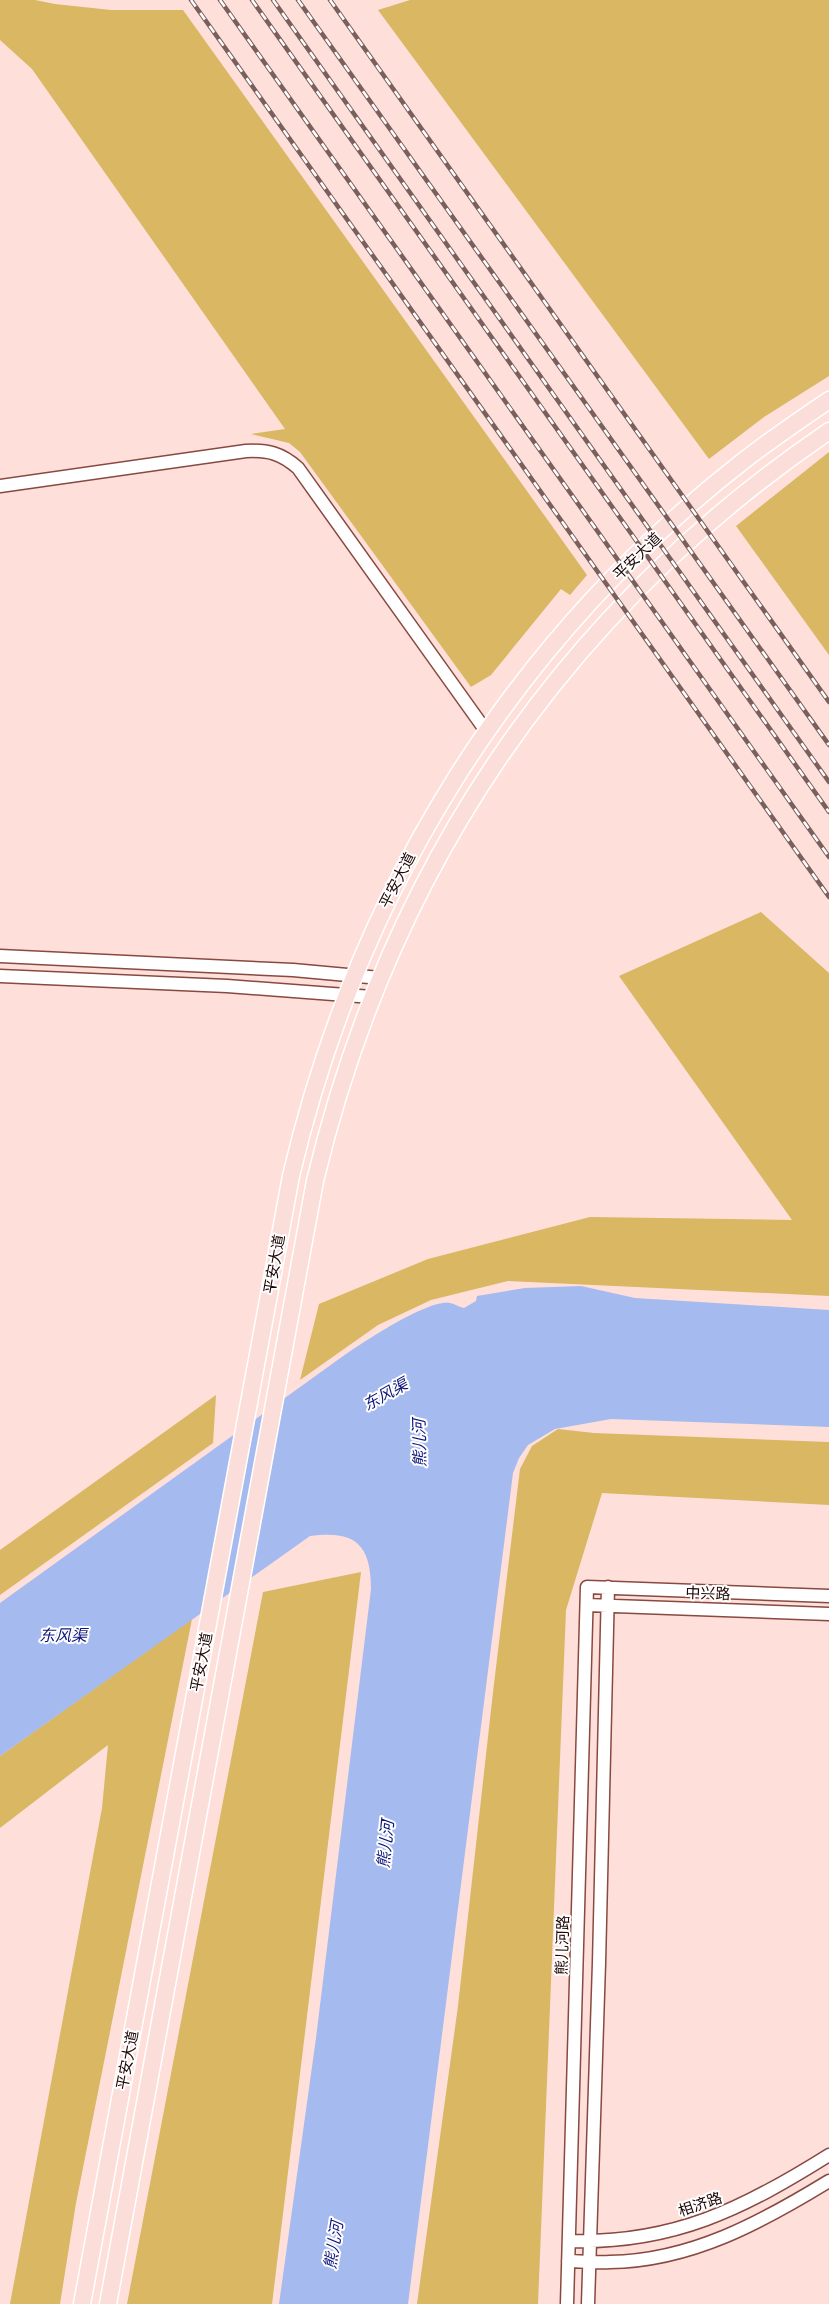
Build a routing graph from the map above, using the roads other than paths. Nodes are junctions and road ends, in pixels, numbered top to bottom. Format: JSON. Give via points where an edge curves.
{"nodes":[{"id":1,"x":829,"y":400,"type":"edge"},
{"id":2,"x":829,"y":431,"type":"edge"},
{"id":3,"x":0,"y":486,"type":"edge"},
{"id":4,"x":486,"y":731,"type":"junction"},
{"id":5,"x":0,"y":956,"type":"edge"},
{"id":6,"x":354,"y":975,"type":"junction"},
{"id":7,"x":0,"y":976,"type":"edge"},
{"id":8,"x":380,"y":978,"type":"junction"},
{"id":9,"x":346,"y":995,"type":"junction"},
{"id":10,"x":372,"y":997,"type":"junction"},
{"id":11,"x":587,"y":1587,"type":"joint"},
{"id":12,"x":608,"y":1587,"type":"junction"},
{"id":13,"x":829,"y":1596,"type":"edge"},
{"id":14,"x":586,"y":1605,"type":"junction"},
{"id":15,"x":607,"y":1606,"type":"junction"},
{"id":16,"x":829,"y":1614,"type":"edge"},
{"id":17,"x":829,"y":2155,"type":"edge"},
{"id":18,"x":829,"y":2181,"type":"edge"},
{"id":19,"x":569,"y":2241,"type":"junction"},
{"id":20,"x":590,"y":2241,"type":"junction"},
{"id":21,"x":568,"y":2261,"type":"junction"},
{"id":22,"x":589,"y":2262,"type":"junction"},
{"id":23,"x":82,"y":2304,"type":"edge"},
{"id":24,"x":108,"y":2304,"type":"edge"},
{"id":25,"x":567,"y":2304,"type":"edge"},
{"id":26,"x":588,"y":2304,"type":"edge"}],
"edges":[{"from":1,"to":4,"type":"main road","name":"平安大道","via":[[742,462],[673,520],[580,615]]},
{"from":2,"to":8,"type":"main road","name":"平安大道","via":[[758,482],[690,539],[622,605],[568,667],[480,784],[422,885]]},
{"from":3,"to":4,"type":"street","via":[[246,451],[279,454],[298,468]]},
{"from":4,"to":6,"type":"main road","name":"平安大道","via":[[413,849]]},
{"from":5,"to":6,"type":"street"},
{"from":6,"to":8,"type":"street"},
{"from":6,"to":9,"type":"main road","name":"平安大道"},
{"from":7,"to":9,"type":"street"},
{"from":8,"to":10,"type":"main road","name":"平安大道"},
{"from":9,"to":10,"type":"street"},
{"from":9,"to":23,"type":"main road","name":"平安大道","via":[[314,1086],[280,1229]]},
{"from":10,"to":24,"type":"main road","name":"平安大道","via":[[338,1093],[305,1234]]},
{"from":11,"to":12,"type":"street","name":"中兴路"},
{"from":11,"to":14,"type":"street","name":"熊儿河路"},
{"from":12,"to":13,"type":"street","name":"中兴路"},
{"from":12,"to":15,"type":"street"},
{"from":14,"to":15,"type":"street","name":"中兴路"},
{"from":14,"to":19,"type":"street","name":"熊儿河路"},
{"from":15,"to":16,"type":"street","name":"中兴路"},
{"from":15,"to":20,"type":"street"},
{"from":17,"to":20,"type":"street","name":"相济路","via":[[771,2190],[714,2217],[664,2232],[606,2242]]},
{"from":18,"to":22,"type":"street","via":[[769,2217],[722,2239],[644,2259]]},
{"from":19,"to":20,"type":"street","name":"相济路"},
{"from":19,"to":21,"type":"street","name":"熊儿河路"},
{"from":20,"to":22,"type":"street"},
{"from":21,"to":22,"type":"street"},
{"from":21,"to":25,"type":"street","name":"熊儿河路"},
{"from":22,"to":26,"type":"street"}]}
